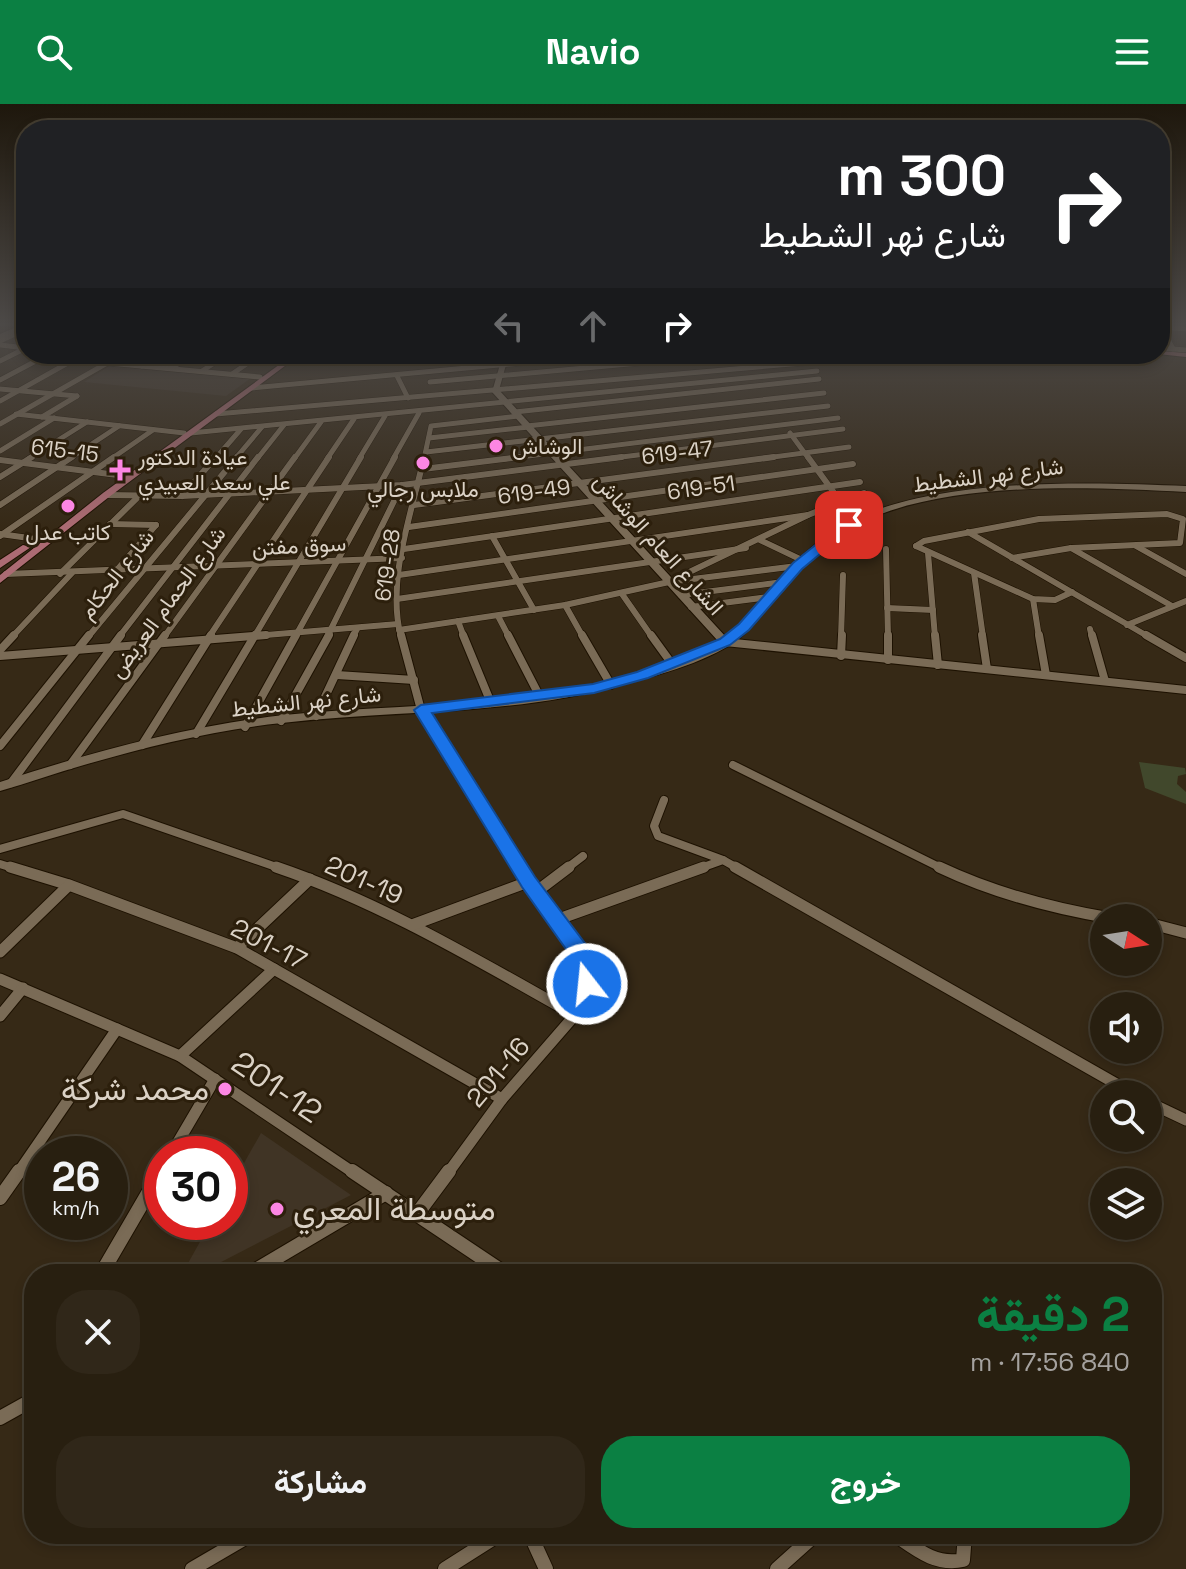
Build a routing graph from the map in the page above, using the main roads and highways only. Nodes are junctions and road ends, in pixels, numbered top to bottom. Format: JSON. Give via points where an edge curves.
{"nodes":[{"id":1,"x":243,"y":390,"type":"edge"},
{"id":2,"x":249,"y":390,"type":"edge"},
{"id":3,"x":495,"y":390,"type":"edge"},
{"id":4,"x":187,"y":433,"type":"junction"},
{"id":5,"x":1186,"y":489,"type":"edge"},
{"id":6,"x":2,"y":572,"type":"edge"},
{"id":7,"x":725,"y":642,"type":"junction"},
{"id":8,"x":6,"y":785,"type":"edge"}],
"edges":[{"from":1,"to":4,"type":"main road"},
{"from":2,"to":4,"type":"main road"},
{"from":3,"to":7,"type":"main road","name":"الشارع العام الوشاش"},
{"from":4,"to":6,"type":"main road"},
{"from":4,"to":6,"type":"main road","via":[[19,551]]},
{"from":5,"to":7,"type":"main road","name":"شارع نهر الشطيط","via":[[1068,485],[925,501],[856,521],[800,563]]},
{"from":7,"to":8,"type":"main road","name":"شارع نهر الشطيط","via":[[611,685],[196,734]]}]}
